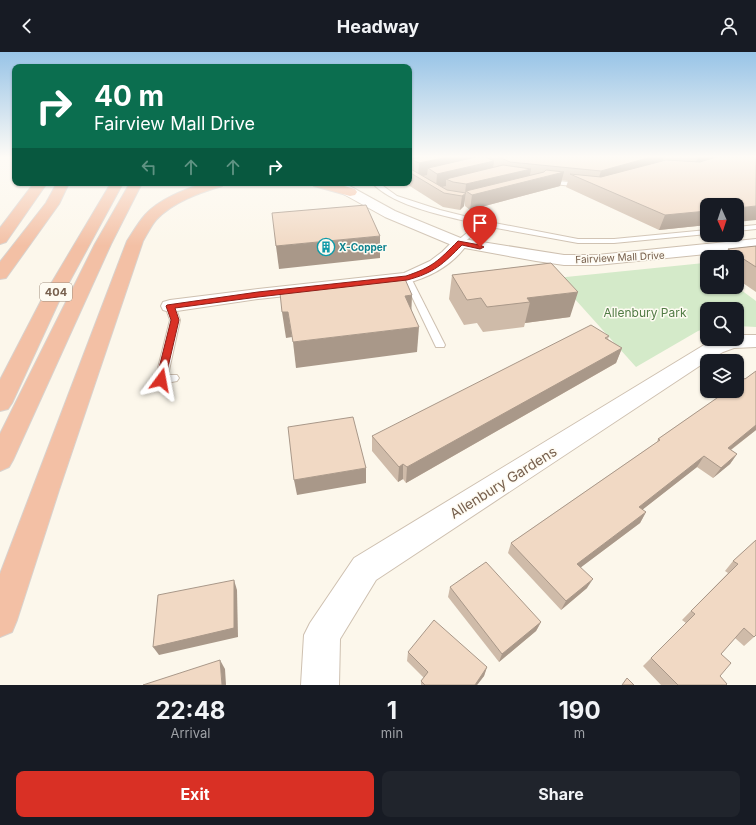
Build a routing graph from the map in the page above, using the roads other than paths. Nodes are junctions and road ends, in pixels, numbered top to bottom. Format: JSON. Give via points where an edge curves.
{"nodes":[{"id":1,"x":38,"y":187,"type":"edge"},
{"id":2,"x":61,"y":187,"type":"edge"},
{"id":3,"x":71,"y":187,"type":"edge"},
{"id":4,"x":115,"y":187,"type":"edge"},
{"id":5,"x":134,"y":187,"type":"edge"},
{"id":6,"x":204,"y":187,"type":"edge"},
{"id":7,"x":331,"y":187,"type":"edge"},
{"id":8,"x":340,"y":187,"type":"edge"},
{"id":9,"x":380,"y":187,"type":"edge"},
{"id":10,"x":350,"y":192,"type":"junction"},
{"id":11,"x":52,"y":204,"type":"junction"},
{"id":12,"x":484,"y":223,"type":"junction"},
{"id":13,"x":756,"y":227,"type":"edge"},
{"id":14,"x":744,"y":228,"type":"edge"},
{"id":15,"x":700,"y":233,"type":"edge"},
{"id":16,"x":0,"y":239,"type":"edge"},
{"id":17,"x":460,"y":243,"type":"junction"},
{"id":18,"x":756,"y":244,"type":"edge"},
{"id":19,"x":0,"y":274,"type":"edge"},
{"id":20,"x":407,"y":278,"type":"junction"},
{"id":21,"x":170,"y":306,"type":"joint"},
{"id":22,"x":756,"y":341,"type":"edge"},
{"id":23,"x":440,"y":345,"type":"dead end"},
{"id":24,"x":173,"y":378,"type":"dead end"},
{"id":25,"x":0,"y":403,"type":"edge"},
{"id":26,"x":0,"y":460,"type":"edge"},
{"id":27,"x":0,"y":620,"type":"edge"},
{"id":28,"x":320,"y":685,"type":"edge"}],
"edges":[{"from":1,"to":16,"type":"highway"},
{"from":2,"to":11,"type":"highway"},
{"from":3,"to":11,"type":"highway"},
{"from":4,"to":25,"type":"highway","number":"404","via":[[51,299]]},
{"from":5,"to":26,"type":"highway","via":[[103,244]]},
{"from":6,"to":27,"type":"highway","via":[[174,200],[151,218],[135,241]]},
{"from":7,"to":10,"type":"highway"},
{"from":8,"to":10,"type":"street","name":"Fairview Mall Drive"},
{"from":9,"to":12,"type":"lane","via":[[395,197],[438,212]]},
{"from":10,"to":17,"type":"street","name":"Fairview Mall Drive","via":[[390,214]]},
{"from":11,"to":19,"type":"highway"},
{"from":12,"to":15,"type":"lane","via":[[578,241],[614,241]]},
{"from":12,"to":17,"type":"lane"},
{"from":13,"to":14,"type":"lane"},
{"from":17,"to":18,"type":"street","name":"Fairview Mall Drive","via":[[564,260],[597,260]]},
{"from":17,"to":20,"type":"street","via":[[440,263]]},
{"from":20,"to":21,"type":"street"},
{"from":20,"to":23,"type":"lane"},
{"from":21,"to":24,"type":"lane","via":[[175,320],[161,380]]},
{"from":22,"to":28,"type":"street","name":"Allenbury Gardens","via":[[732,342],[716,347],[365,569],[322,635]]}]}
